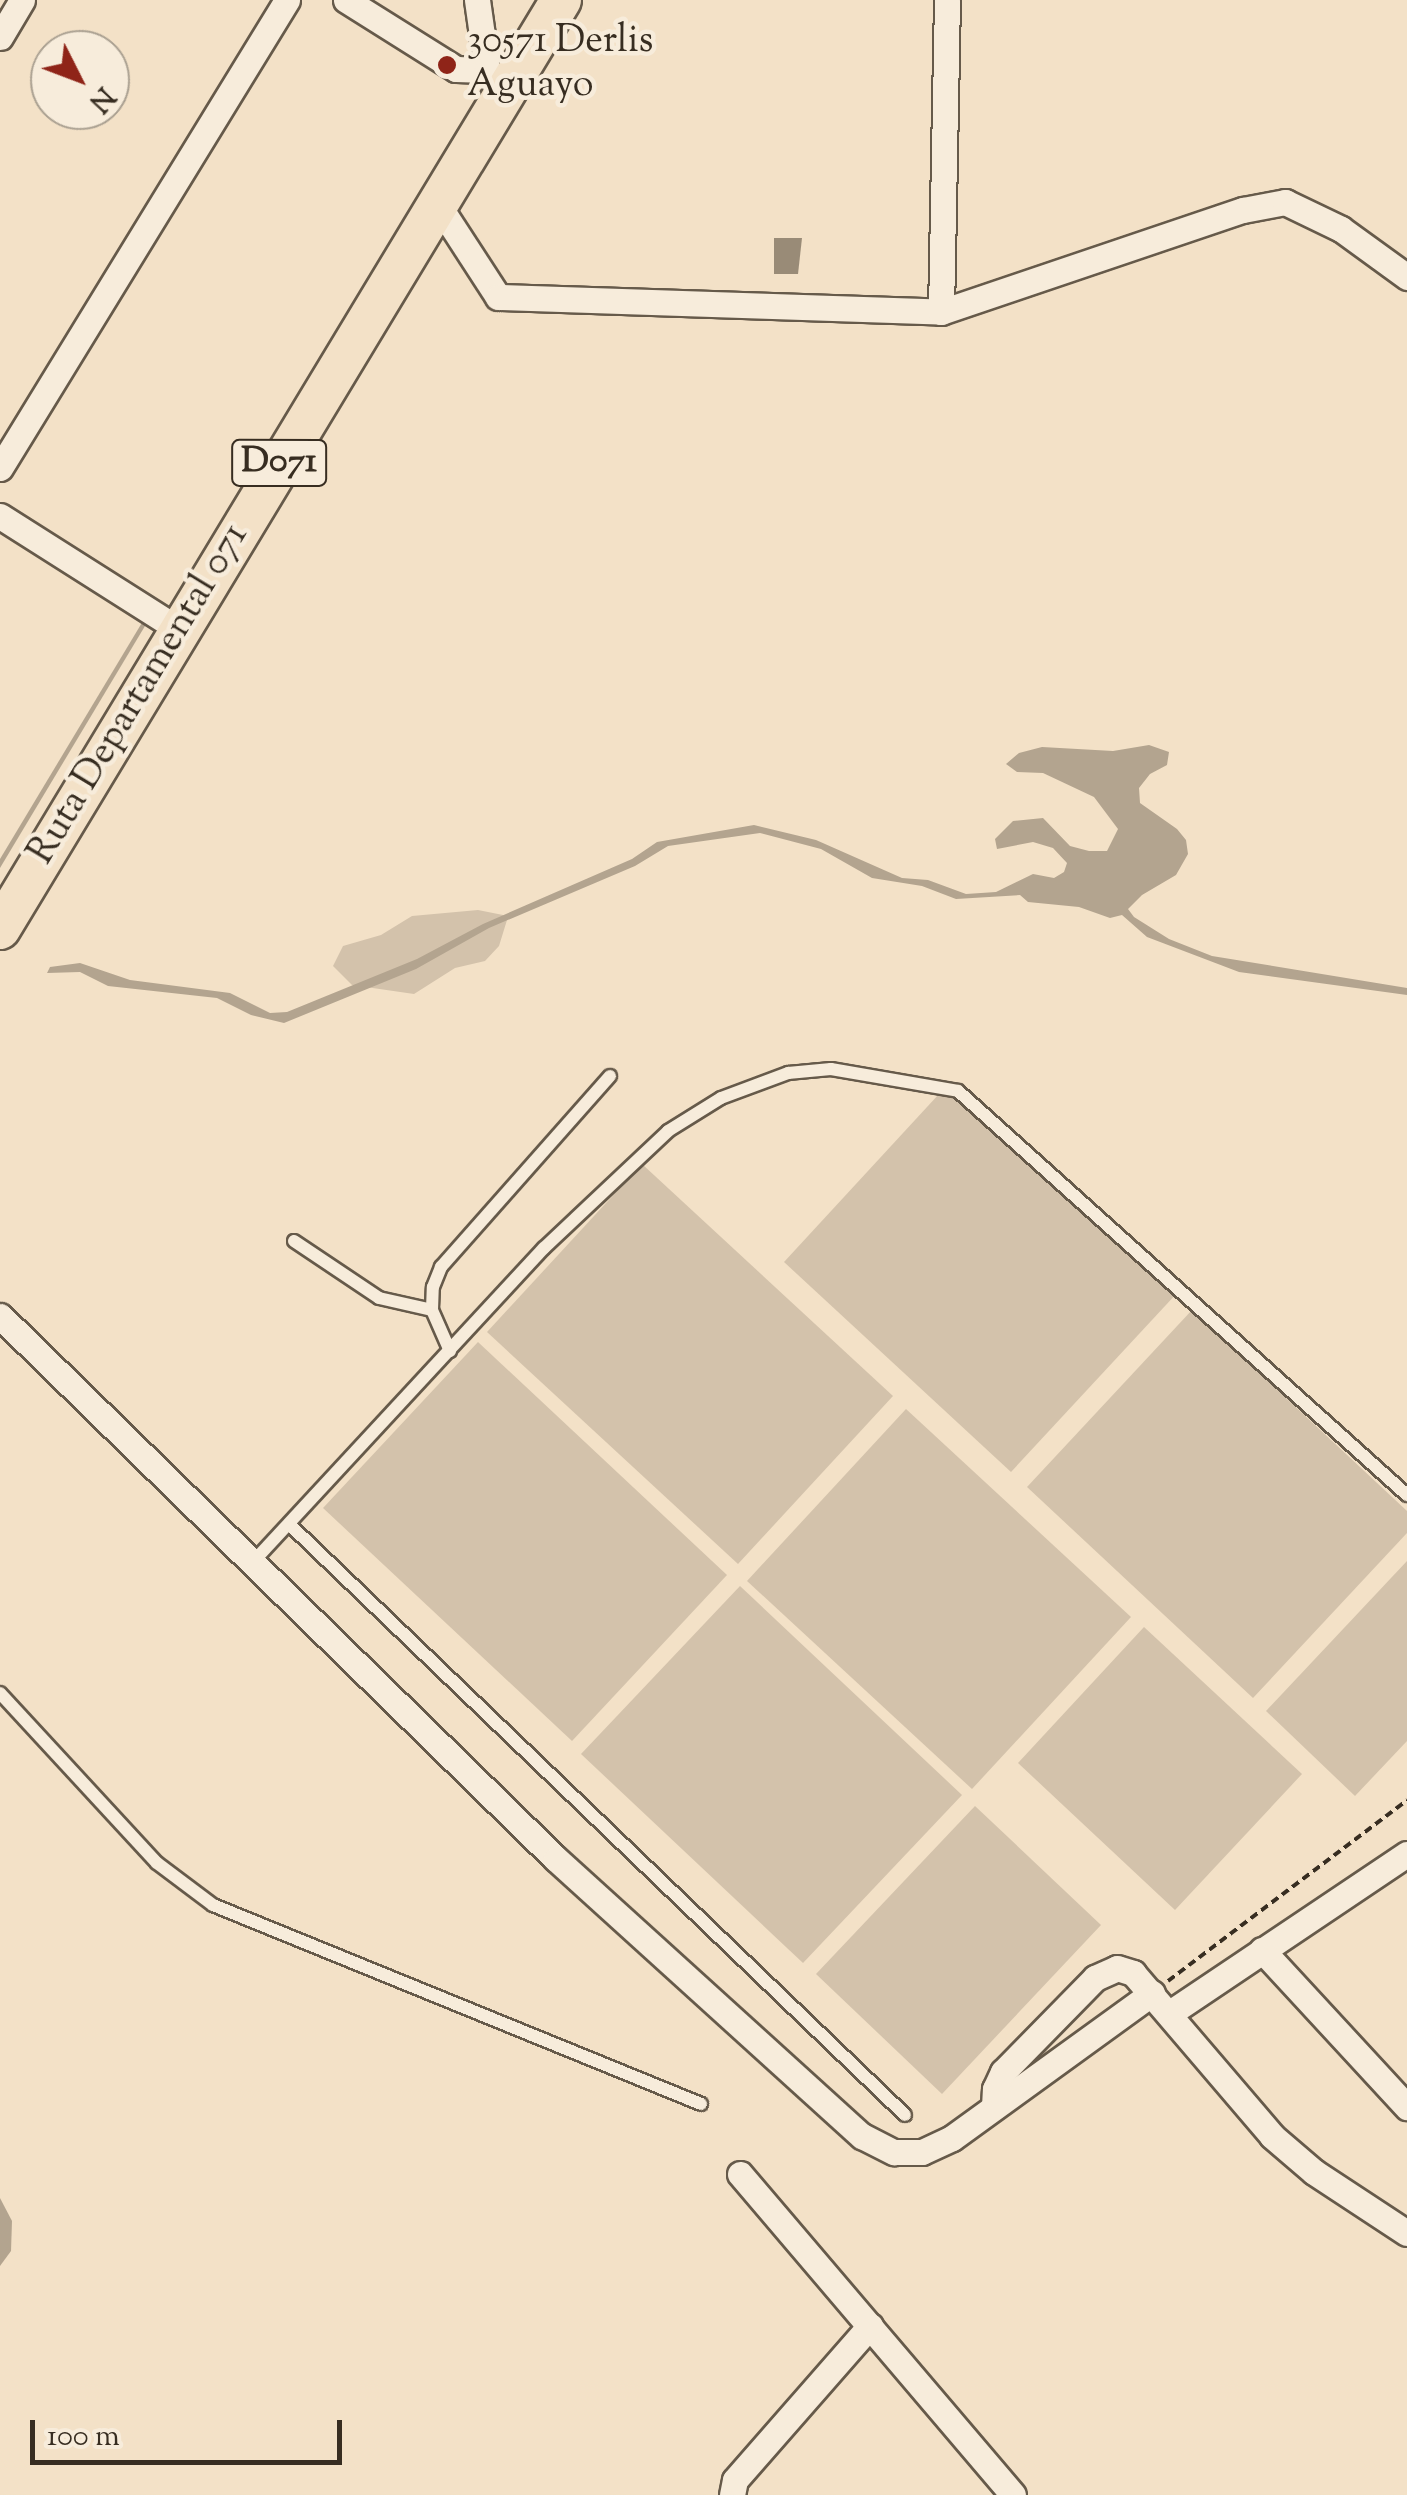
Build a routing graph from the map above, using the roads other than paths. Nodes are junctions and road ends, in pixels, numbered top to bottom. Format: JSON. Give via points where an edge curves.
{"nodes":[{"id":1,"x":22,"y":0,"type":"edge"},
{"id":2,"x":287,"y":0,"type":"edge"},
{"id":3,"x":346,"y":0,"type":"edge"},
{"id":4,"x":478,"y":0,"type":"edge"},
{"id":5,"x":561,"y":0,"type":"edge"},
{"id":6,"x":947,"y":0,"type":"edge"},
{"id":7,"x":0,"y":37,"type":"edge"},
{"id":8,"x":496,"y":78,"type":"junction"},
{"id":9,"x":437,"y":203,"type":"junction"},
{"id":10,"x":1407,"y":277,"type":"edge"},
{"id":11,"x":941,"y":312,"type":"junction"},
{"id":12,"x":0,"y":468,"type":"edge"},
{"id":13,"x":0,"y":516,"type":"edge"},
{"id":14,"x":178,"y":629,"type":"junction"},
{"id":15,"x":0,"y":928,"type":"edge"},
{"id":16,"x":610,"y":1076,"type":"dead end"},
{"id":17,"x":294,"y":1240,"type":"dead end"},
{"id":18,"x":432,"y":1310,"type":"junction"},
{"id":19,"x":0,"y":1316,"type":"edge"},
{"id":20,"x":450,"y":1351,"type":"junction"},
{"id":21,"x":1407,"y":1494,"type":"edge"},
{"id":22,"x":290,"y":1525,"type":"junction"},
{"id":23,"x":253,"y":1562,"type":"junction"},
{"id":24,"x":0,"y":1693,"type":"edge"},
{"id":25,"x":1407,"y":1854,"type":"edge"},
{"id":26,"x":1262,"y":1950,"type":"junction"},
{"id":27,"x":1152,"y":1993,"type":"junction"},
{"id":28,"x":1170,"y":2013,"type":"junction"},
{"id":29,"x":701,"y":2104,"type":"dead end"},
{"id":30,"x":994,"y":2107,"type":"junction"},
{"id":31,"x":1407,"y":2107,"type":"edge"},
{"id":32,"x":905,"y":2115,"type":"dead end"},
{"id":33,"x":740,"y":2174,"type":"dead end"},
{"id":34,"x":1407,"y":2233,"type":"edge"},
{"id":35,"x":870,"y":2326,"type":"junction"},
{"id":36,"x":732,"y":2495,"type":"edge"},
{"id":37,"x":1014,"y":2495,"type":"edge"}],
"edges":[{"from":1,"to":7,"type":"street"},
{"from":2,"to":12,"type":"street"},
{"from":3,"to":8,"type":"street","via":[[456,69]]},
{"from":4,"to":8,"type":"street"},
{"from":5,"to":8,"type":"main road","name":"Ruta Departamental 071","number":"D071"},
{"from":6,"to":11,"type":"street"},
{"from":8,"to":9,"type":"main road","name":"Ruta Departamental 071","number":"D071"},
{"from":9,"to":11,"type":"street","via":[[498,297]]},
{"from":9,"to":14,"type":"main road","name":"Ruta Departamental 071","number":"D071"},
{"from":10,"to":11,"type":"street","via":[[1341,229],[1285,202],[1243,210]]},
{"from":13,"to":14,"type":"street"},
{"from":14,"to":15,"type":"main road","name":"Ruta Departamental 071","number":"D071"},
{"from":16,"to":18,"type":"lane","via":[[441,1266]]},
{"from":17,"to":18,"type":"lane","via":[[378,1298]]},
{"from":18,"to":20,"type":"lane"},
{"from":19,"to":23,"type":"street"},
{"from":20,"to":21,"type":"lane","via":[[544,1248],[668,1131],[721,1098],[788,1073],[873,1074],[958,1090]]},
{"from":20,"to":22,"type":"lane"},
{"from":22,"to":23,"type":"lane"},
{"from":22,"to":32,"type":"lane"},
{"from":23,"to":30,"type":"street","via":[[556,1859],[862,2136],[894,2152],[922,2152]]},
{"from":24,"to":29,"type":"lane","via":[[157,1863],[213,1905]]},
{"from":25,"to":26,"type":"street"},
{"from":26,"to":28,"type":"street"},
{"from":26,"to":31,"type":"street"},
{"from":27,"to":28,"type":"street"},
{"from":27,"to":30,"type":"street"},
{"from":27,"to":30,"type":"street","via":[[1133,1972],[1117,1968],[1095,1978],[1003,2072]]},
{"from":28,"to":34,"type":"street","via":[[1272,2136]]},
{"from":33,"to":35,"type":"street"},
{"from":35,"to":36,"type":"street","via":[[735,2480]]},
{"from":35,"to":37,"type":"street"}]}
